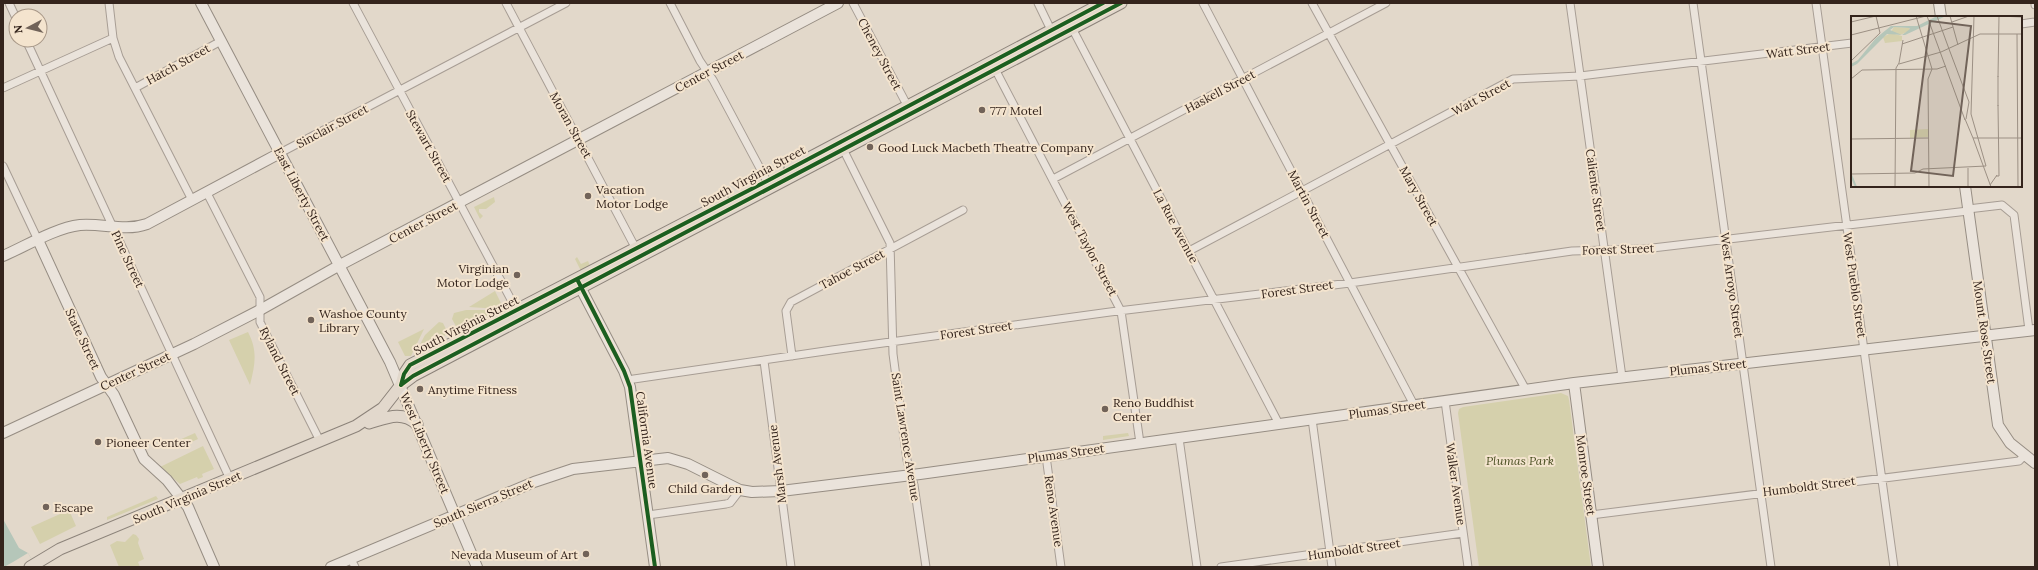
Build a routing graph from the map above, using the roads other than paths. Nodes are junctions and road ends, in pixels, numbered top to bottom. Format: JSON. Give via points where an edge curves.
{"nodes":[{"id":1,"x":109,"y":3,"type":"edge"},
{"id":2,"x":201,"y":3,"type":"edge"},
{"id":3,"x":353,"y":3,"type":"edge"},
{"id":4,"x":506,"y":3,"type":"edge"},
{"id":5,"x":566,"y":3,"type":"edge"},
{"id":6,"x":670,"y":3,"type":"edge"},
{"id":7,"x":838,"y":3,"type":"edge"},
{"id":8,"x":853,"y":3,"type":"edge"},
{"id":9,"x":1038,"y":3,"type":"edge"},
{"id":10,"x":1103,"y":3,"type":"edge"},
{"id":11,"x":1120,"y":3,"type":"edge"},
{"id":12,"x":1203,"y":3,"type":"edge"},
{"id":13,"x":1312,"y":3,"type":"edge"},
{"id":14,"x":1386,"y":3,"type":"edge"},
{"id":15,"x":1570,"y":3,"type":"edge"},
{"id":16,"x":1693,"y":3,"type":"edge"},
{"id":17,"x":1816,"y":3,"type":"edge"},
{"id":18,"x":1939,"y":3,"type":"edge"},
{"id":19,"x":1941,"y":16,"type":"edge"},
{"id":20,"x":2035,"y":22,"type":"edge"},
{"id":21,"x":2022,"y":24,"type":"edge"},
{"id":22,"x":519,"y":28,"type":"junction"},
{"id":23,"x":1072,"y":28,"type":"junction"},
{"id":24,"x":1052,"y":30,"type":"junction"},
{"id":25,"x":1329,"y":33,"type":"junction"},
{"id":26,"x":113,"y":38,"type":"junction"},
{"id":27,"x":221,"y":41,"type":"junction"},
{"id":28,"x":1851,"y":43,"type":"edge"},
{"id":29,"x":1822,"y":47,"type":"junction"},
{"id":30,"x":30,"y":48,"type":"edge"},
{"id":31,"x":1000,"y":57,"type":"junction"},
{"id":32,"x":1701,"y":61,"type":"junction"},
{"id":33,"x":995,"y":69,"type":"junction"},
{"id":34,"x":40,"y":71,"type":"junction"},
{"id":35,"x":708,"y":72,"type":"junction"},
{"id":36,"x":1580,"y":76,"type":"junction"},
{"id":37,"x":1242,"y":79,"type":"junction"},
{"id":38,"x":3,"y":88,"type":"edge"},
{"id":39,"x":135,"y":88,"type":"junction"},
{"id":40,"x":399,"y":91,"type":"junction"},
{"id":41,"x":907,"y":105,"type":"junction"},
{"id":42,"x":875,"y":127,"type":"junction"},
{"id":43,"x":1130,"y":139,"type":"junction"},
{"id":44,"x":579,"y":140,"type":"junction"},
{"id":45,"x":1390,"y":145,"type":"junction"},
{"id":46,"x":843,"y":149,"type":"junction"},
{"id":47,"x":280,"y":153,"type":"junction"},
{"id":48,"x":3,"y":166,"type":"edge"},
{"id":49,"x":1053,"y":179,"type":"junction"},
{"id":50,"x":768,"y":184,"type":"junction"},
{"id":51,"x":1964,"y":187,"type":"edge"},
{"id":52,"x":1302,"y":191,"type":"junction"},
{"id":53,"x":207,"y":193,"type":"junction"},
{"id":54,"x":192,"y":200,"type":"junction"},
{"id":55,"x":461,"y":202,"type":"junction"},
{"id":56,"x":963,"y":210,"type":"dead end"},
{"id":57,"x":1968,"y":210,"type":"junction"},
{"id":58,"x":1847,"y":225,"type":"junction"},
{"id":59,"x":113,"y":227,"type":"junction"},
{"id":60,"x":38,"y":240,"type":"junction"},
{"id":61,"x":1725,"y":240,"type":"junction"},
{"id":62,"x":636,"y":248,"type":"junction"},
{"id":63,"x":891,"y":248,"type":"junction"},
{"id":64,"x":1604,"y":250,"type":"junction"},
{"id":65,"x":1189,"y":251,"type":"junction"},
{"id":66,"x":3,"y":256,"type":"edge"},
{"id":67,"x":340,"y":265,"type":"junction"},
{"id":68,"x":1459,"y":267,"type":"junction"},
{"id":69,"x":1350,"y":282,"type":"junction"},
{"id":70,"x":578,"y":283,"type":"junction"},
{"id":71,"x":1215,"y":300,"type":"junction"},
{"id":72,"x":260,"y":310,"type":"junction"},
{"id":73,"x":516,"y":310,"type":"junction"},
{"id":74,"x":1121,"y":311,"type":"junction"},
{"id":75,"x":2032,"y":330,"type":"edge"},
{"id":76,"x":1985,"y":336,"type":"junction"},
{"id":77,"x":481,"y":340,"type":"junction"},
{"id":78,"x":893,"y":342,"type":"junction"},
{"id":79,"x":1864,"y":350,"type":"junction"},
{"id":80,"x":173,"y":354,"type":"junction"},
{"id":81,"x":792,"y":356,"type":"junction"},
{"id":82,"x":764,"y":360,"type":"junction"},
{"id":83,"x":1742,"y":363,"type":"junction"},
{"id":84,"x":1622,"y":377,"type":"junction"},
{"id":85,"x":628,"y":380,"type":"junction"},
{"id":86,"x":1574,"y":383,"type":"junction"},
{"id":87,"x":107,"y":385,"type":"junction"},
{"id":88,"x":401,"y":385,"type":"junction"},
{"id":89,"x":1526,"y":390,"type":"junction"},
{"id":90,"x":1445,"y":401,"type":"junction"},
{"id":91,"x":1414,"y":405,"type":"junction"},
{"id":92,"x":1312,"y":420,"type":"junction"},
{"id":93,"x":417,"y":424,"type":"junction"},
{"id":94,"x":1279,"y":424,"type":"junction"},
{"id":95,"x":356,"y":426,"type":"junction"},
{"id":96,"x":3,"y":433,"type":"edge"},
{"id":97,"x":1179,"y":438,"type":"junction"},
{"id":98,"x":320,"y":441,"type":"junction"},
{"id":99,"x":1140,"y":443,"type":"junction"},
{"id":100,"x":2025,"y":455,"type":"junction"},
{"id":101,"x":1046,"y":456,"type":"junction"},
{"id":102,"x":640,"y":460,"type":"junction"},
{"id":103,"x":2035,"y":463,"type":"edge"},
{"id":104,"x":911,"y":475,"type":"junction"},
{"id":105,"x":1881,"y":478,"type":"junction"},
{"id":106,"x":230,"y":479,"type":"junction"},
{"id":107,"x":740,"y":490,"type":"junction"},
{"id":108,"x":781,"y":491,"type":"junction"},
{"id":109,"x":1761,"y":492,"type":"junction"},
{"id":110,"x":182,"y":499,"type":"junction"},
{"id":111,"x":456,"y":514,"type":"junction"},
{"id":112,"x":648,"y":515,"type":"junction"},
{"id":113,"x":1591,"y":515,"type":"junction"},
{"id":114,"x":1463,"y":533,"type":"junction"},
{"id":115,"x":1330,"y":552,"type":"junction"},
{"id":116,"x":353,"y":563,"type":"edge"},
{"id":117,"x":32,"y":565,"type":"edge"},
{"id":118,"x":214,"y":567,"type":"edge"},
{"id":119,"x":331,"y":567,"type":"edge"},
{"id":120,"x":476,"y":567,"type":"edge"},
{"id":121,"x":655,"y":567,"type":"edge"},
{"id":122,"x":790,"y":567,"type":"edge"},
{"id":123,"x":926,"y":567,"type":"edge"},
{"id":124,"x":1061,"y":567,"type":"edge"},
{"id":125,"x":1196,"y":567,"type":"edge"},
{"id":126,"x":1222,"y":567,"type":"edge"},
{"id":127,"x":1332,"y":567,"type":"edge"},
{"id":128,"x":1468,"y":567,"type":"edge"},
{"id":129,"x":1598,"y":567,"type":"edge"},
{"id":130,"x":1771,"y":567,"type":"edge"},
{"id":131,"x":1894,"y":567,"type":"edge"}],
"edges":[{"from":1,"to":26,"type":"street"},
{"from":2,"to":27,"type":"street","name":"East Liberty Street"},
{"from":3,"to":40,"type":"street","name":"Stewart Street"},
{"from":4,"to":22,"type":"street","name":"Moran Street"},
{"from":5,"to":22,"type":"street","name":"Sinclair Street"},
{"from":6,"to":35,"type":"street"},
{"from":7,"to":35,"type":"street","name":"Center Street"},
{"from":8,"to":41,"type":"street","name":"Cheney Street"},
{"from":9,"to":24,"type":"street"},
{"from":10,"to":24,"type":"main road"},
{"from":11,"to":23,"type":"main road","name":"South Virginia Street"},
{"from":12,"to":37,"type":"street","name":"Martin Street"},
{"from":13,"to":25,"type":"street","name":"Mary Street"},
{"from":14,"to":25,"type":"street","name":"Haskell Street"},
{"from":15,"to":36,"type":"street","name":"Caliente Street"},
{"from":16,"to":32,"type":"street","name":"West Arroyo Street"},
{"from":17,"to":29,"type":"street","name":"West Pueblo Street"},
{"from":18,"to":19,"type":"street"},
{"from":20,"to":21,"type":"street"},
{"from":22,"to":40,"type":"street","name":"Sinclair Street"},
{"from":22,"to":44,"type":"street","name":"Moran Street"},
{"from":23,"to":33,"type":"main road","name":"South Virginia Street"},
{"from":23,"to":43,"type":"street","name":"La Rue Avenue"},
{"from":24,"to":31,"type":"main road"},
{"from":25,"to":37,"type":"street","name":"Haskell Street"},
{"from":25,"to":45,"type":"street","name":"Mary Street"},
{"from":26,"to":34,"type":"street"},
{"from":26,"to":39,"type":"street","via":[[119,57]]},
{"from":27,"to":39,"type":"street","name":"Hatch Street"},
{"from":27,"to":47,"type":"street","name":"East Liberty Street"},
{"from":28,"to":29,"type":"street","name":"Watt Street"},
{"from":29,"to":32,"type":"street","name":"Watt Street"},
{"from":29,"to":58,"type":"street","name":"West Pueblo Street"},
{"from":30,"to":34,"type":"street","name":"Pine Street"},
{"from":31,"to":33,"type":"main road"},
{"from":31,"to":41,"type":"main road"},
{"from":32,"to":36,"type":"street","name":"Watt Street"},
{"from":32,"to":61,"type":"street","name":"West Arroyo Street"},
{"from":33,"to":42,"type":"main road","name":"South Virginia Street"},
{"from":33,"to":49,"type":"street","name":"West Taylor Street"},
{"from":34,"to":38,"type":"street"},
{"from":34,"to":59,"type":"street","name":"Pine Street"},
{"from":35,"to":44,"type":"street","name":"Center Street"},
{"from":35,"to":50,"type":"street"},
{"from":36,"to":45,"type":"street","name":"Watt Street","via":[[1513,79]]},
{"from":36,"to":64,"type":"street","name":"Caliente Street"},
{"from":37,"to":43,"type":"street","name":"Haskell Street"},
{"from":37,"to":52,"type":"street","name":"Martin Street"},
{"from":39,"to":54,"type":"street"},
{"from":40,"to":47,"type":"street","name":"Sinclair Street"},
{"from":40,"to":55,"type":"street","name":"Stewart Street"},
{"from":41,"to":42,"type":"main road","via":[[906,111]]},
{"from":42,"to":46,"type":"main road","name":"South Virginia Street"},
{"from":42,"to":50,"type":"main road","name":"South Virginia Street"},
{"from":43,"to":49,"type":"street","name":"Haskell Street"},
{"from":43,"to":65,"type":"street","name":"La Rue Avenue"},
{"from":44,"to":55,"type":"street","name":"Center Street"},
{"from":44,"to":62,"type":"street","name":"Moran Street"},
{"from":45,"to":52,"type":"street","name":"Watt Street"},
{"from":45,"to":68,"type":"street","name":"Mary Street"},
{"from":46,"to":50,"type":"main road","name":"South Virginia Street"},
{"from":46,"to":63,"type":"street","name":"Saint Lawrence Avenue","via":[[889,239]]},
{"from":47,"to":53,"type":"street","name":"Sinclair Street"},
{"from":47,"to":67,"type":"street","name":"East Liberty Street"},
{"from":48,"to":60,"type":"street","name":"State Street"},
{"from":49,"to":74,"type":"street","name":"West Taylor Street"},
{"from":50,"to":62,"type":"main road","name":"South Virginia Street"},
{"from":50,"to":70,"type":"main road","name":"South Virginia Street"},
{"from":51,"to":57,"type":"street","name":"Mount Rose Street"},
{"from":52,"to":65,"type":"street","name":"Watt Street"},
{"from":52,"to":69,"type":"street","name":"Martin Street"},
{"from":53,"to":54,"type":"street","name":"Sinclair Street"},
{"from":53,"to":72,"type":"street","name":"Ryland Street","via":[[260,297]]},
{"from":54,"to":59,"type":"street","name":"Sinclair Street","via":[[141,226]]},
{"from":55,"to":67,"type":"street","name":"Center Street"},
{"from":55,"to":73,"type":"street","name":"Stewart Street"},
{"from":56,"to":63,"type":"street","name":"Tahoe Street"},
{"from":57,"to":58,"type":"street","name":"Forest Street"},
{"from":57,"to":75,"type":"street","name":"Forest Street","via":[[2002,205],[2012,211]]},
{"from":57,"to":76,"type":"street","name":"Mount Rose Street"},
{"from":58,"to":61,"type":"street","name":"Forest Street"},
{"from":58,"to":79,"type":"street","name":"West Pueblo Street"},
{"from":59,"to":60,"type":"street","name":"Sinclair Street","via":[[73,226]]},
{"from":59,"to":80,"type":"street","name":"Pine Street"},
{"from":60,"to":66,"type":"street","name":"Sinclair Street"},
{"from":60,"to":87,"type":"street","name":"State Street"},
{"from":61,"to":64,"type":"street","name":"Forest Street","via":[[1644,250]]},
{"from":61,"to":83,"type":"street","name":"West Arroyo Street"},
{"from":62,"to":70,"type":"main road","name":"South Virginia Street"},
{"from":63,"to":78,"type":"street","name":"Saint Lawrence Avenue"},
{"from":63,"to":81,"type":"street","name":"Tahoe Street","via":[[790,303],[786,311]]},
{"from":64,"to":68,"type":"street","name":"Forest Street","via":[[1572,251]]},
{"from":64,"to":84,"type":"street","name":"Caliente Street"},
{"from":65,"to":71,"type":"street","name":"La Rue Avenue"},
{"from":67,"to":72,"type":"street","name":"Center Street"},
{"from":67,"to":88,"type":"street","name":"East Liberty Street"},
{"from":68,"to":69,"type":"street","name":"Forest Street"},
{"from":68,"to":89,"type":"street","name":"Mary Street"},
{"from":69,"to":71,"type":"street","name":"Forest Street"},
{"from":69,"to":91,"type":"street","name":"Martin Street"},
{"from":70,"to":73,"type":"main road","name":"South Virginia Street"},
{"from":70,"to":77,"type":"main road","name":"South Virginia Street"},
{"from":70,"to":85,"type":"street","name":"California Avenue"},
{"from":71,"to":74,"type":"street","name":"Forest Street"},
{"from":71,"to":94,"type":"street","name":"La Rue Avenue"},
{"from":72,"to":80,"type":"street","name":"Center Street"},
{"from":72,"to":98,"type":"street","name":"Ryland Street","via":[[260,322]]},
{"from":73,"to":77,"type":"main road","via":[[514,316],[490,329]]},
{"from":73,"to":88,"type":"main road","name":"South Virginia Street","via":[[410,365]]},
{"from":74,"to":78,"type":"street","name":"Forest Street"},
{"from":74,"to":99,"type":"street","name":"West Taylor Street"},
{"from":75,"to":76,"type":"street","name":"Plumas Street"},
{"from":76,"to":79,"type":"street","name":"Plumas Street"},
{"from":76,"to":100,"type":"street","name":"Mount Rose Street","via":[[1998,425],[2010,442]]},
{"from":77,"to":88,"type":"main road","name":"South Virginia Street"},
{"from":78,"to":81,"type":"street","name":"Forest Street"},
{"from":78,"to":104,"type":"street","name":"Saint Lawrence Avenue"},
{"from":79,"to":83,"type":"street","name":"Plumas Street"},
{"from":79,"to":105,"type":"street","name":"West Pueblo Street"},
{"from":80,"to":87,"type":"street","name":"Center Street"},
{"from":80,"to":106,"type":"street","name":"Pine Street"},
{"from":81,"to":82,"type":"street","name":"Forest Street"},
{"from":82,"to":85,"type":"street","name":"Forest Street"},
{"from":82,"to":108,"type":"street","name":"Marsh Avenue"},
{"from":83,"to":84,"type":"street","name":"Plumas Street"},
{"from":83,"to":109,"type":"street","name":"West Arroyo Street"},
{"from":84,"to":86,"type":"street","name":"Plumas Street"},
{"from":85,"to":102,"type":"street","name":"California Avenue"},
{"from":86,"to":89,"type":"street","name":"Plumas Street"},
{"from":86,"to":113,"type":"street","name":"Monroe Street"},
{"from":87,"to":96,"type":"street","name":"Center Street"},
{"from":87,"to":110,"type":"street","name":"State Street","via":[[144,457]]},
{"from":88,"to":93,"type":"street","name":"West Liberty Street"},
{"from":88,"to":95,"type":"main road","name":"South Virginia Street","via":[[382,408]]},
{"from":89,"to":90,"type":"street","name":"Plumas Street"},
{"from":90,"to":91,"type":"street","name":"Plumas Street"},
{"from":90,"to":114,"type":"street","name":"Walker Avenue"},
{"from":91,"to":92,"type":"street","name":"Plumas Street"},
{"from":92,"to":94,"type":"street","name":"Plumas Street"},
{"from":92,"to":115,"type":"street"},
{"from":93,"to":95,"type":"main road","via":[[405,416],[397,415]]},
{"from":93,"to":111,"type":"street","name":"West Liberty Street"},
{"from":94,"to":97,"type":"street","name":"Plumas Street"},
{"from":95,"to":98,"type":"main road","name":"South Virginia Street"},
{"from":97,"to":99,"type":"street","name":"Plumas Street"},
{"from":97,"to":125,"type":"street"},
{"from":98,"to":106,"type":"main road","name":"South Virginia Street"},
{"from":99,"to":101,"type":"street","name":"Plumas Street"},
{"from":100,"to":103,"type":"street","name":"Mount Rose Street"},
{"from":100,"to":105,"type":"street","name":"Humboldt Street","via":[[2018,461]]},
{"from":101,"to":104,"type":"street","name":"Plumas Street"},
{"from":101,"to":124,"type":"street","name":"Reno Avenue"},
{"from":102,"to":107,"type":"street","name":"Plumas Street","via":[[677,460]]},
{"from":102,"to":111,"type":"street","name":"South Sierra Street","via":[[562,471]]},
{"from":102,"to":112,"type":"street","name":"California Avenue"},
{"from":104,"to":108,"type":"street","name":"Plumas Street"},
{"from":104,"to":123,"type":"street","name":"Saint Lawrence Avenue"},
{"from":105,"to":109,"type":"street","name":"Humboldt Street"},
{"from":105,"to":131,"type":"street","name":"West Pueblo Street"},
{"from":106,"to":110,"type":"main road","name":"South Virginia Street"},
{"from":107,"to":108,"type":"street","name":"Plumas Street"},
{"from":107,"to":112,"type":"street","via":[[727,504]]},
{"from":108,"to":122,"type":"street","name":"Marsh Avenue"},
{"from":109,"to":113,"type":"street","name":"Humboldt Street"},
{"from":109,"to":130,"type":"street","name":"West Arroyo Street"},
{"from":110,"to":117,"type":"main road","name":"South Virginia Street","via":[[60,549]]},
{"from":110,"to":118,"type":"street","name":"State Street","via":[[188,507]]},
{"from":111,"to":116,"type":"street","name":"South Sierra Street"},
{"from":111,"to":120,"type":"street","name":"West Liberty Street"},
{"from":112,"to":121,"type":"street","name":"California Avenue"},
{"from":113,"to":129,"type":"street","name":"Monroe Street"},
{"from":114,"to":115,"type":"street","name":"Humboldt Street"},
{"from":114,"to":128,"type":"street","name":"Walker Avenue"},
{"from":115,"to":126,"type":"street","name":"Humboldt Street"},
{"from":115,"to":127,"type":"street"},
{"from":116,"to":119,"type":"street","name":"South Sierra Street"}]}
